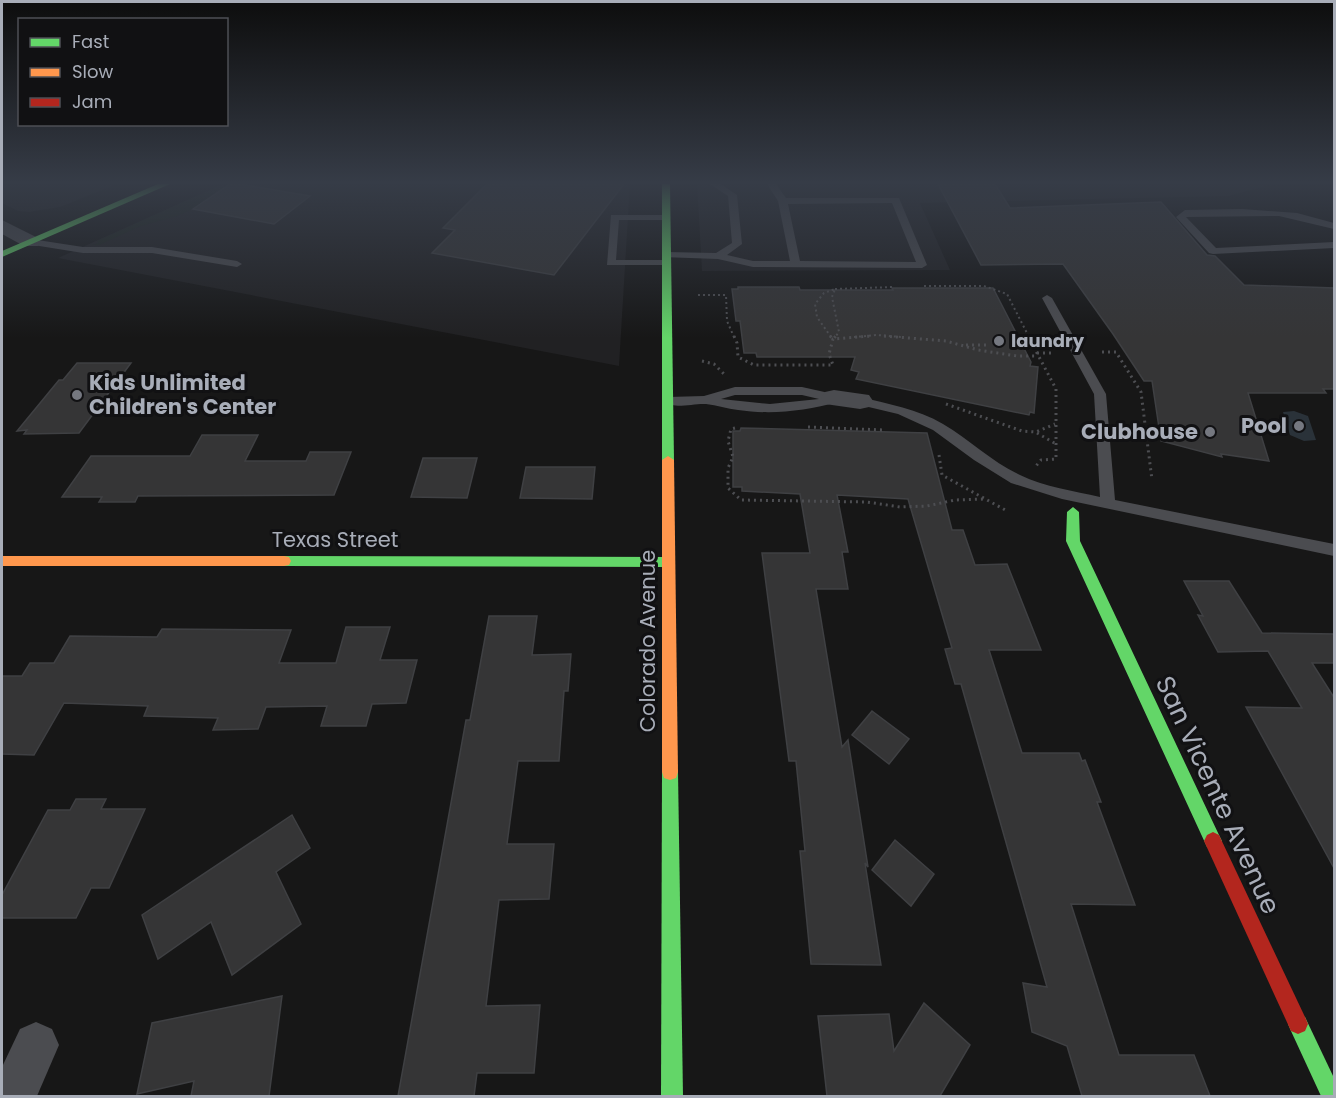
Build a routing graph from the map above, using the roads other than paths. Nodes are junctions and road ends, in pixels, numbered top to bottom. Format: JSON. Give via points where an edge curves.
{"nodes":[{"id":1,"x":19,"y":235,"type":"edge"},
{"id":2,"x":47,"y":235,"type":"edge"},
{"id":3,"x":613,"y":235,"type":"edge"},
{"id":4,"x":666,"y":235,"type":"edge"},
{"id":5,"x":736,"y":235,"type":"edge"},
{"id":6,"x":790,"y":235,"type":"edge"},
{"id":7,"x":910,"y":235,"type":"edge"},
{"id":8,"x":1199,"y":235,"type":"edge"},
{"id":9,"x":31,"y":242,"type":"junction"},
{"id":10,"x":1335,"y":244,"type":"edge"},
{"id":11,"x":2,"y":254,"type":"edge"},
{"id":12,"x":718,"y":256,"type":"junction"},
{"id":13,"x":667,"y":259,"type":"junction"},
{"id":14,"x":237,"y":264,"type":"dead end"},
{"id":15,"x":796,"y":265,"type":"junction"},
{"id":16,"x":1047,"y":298,"type":"dead end"},
{"id":17,"x":834,"y":398,"type":"joint"},
{"id":18,"x":860,"y":401,"type":"joint"},
{"id":19,"x":668,"y":402,"type":"junction"},
{"id":20,"x":1072,"y":496,"type":"junction"},
{"id":21,"x":1108,"y":504,"type":"junction"},
{"id":22,"x":1073,"y":512,"type":"joint"},
{"id":23,"x":1335,"y":550,"type":"edge"},
{"id":24,"x":2,"y":561,"type":"edge"},
{"id":25,"x":668,"y":562,"type":"junction"},
{"id":26,"x":36,"y":1045,"type":"dead end"},
{"id":27,"x":13,"y":1096,"type":"edge"},
{"id":28,"x":672,"y":1096,"type":"edge"},
{"id":29,"x":1332,"y":1096,"type":"edge"}],
"edges":[{"from":1,"to":9,"type":"street"},
{"from":2,"to":9,"type":"street"},
{"from":3,"to":13,"type":"lane","via":[[611,263]]},
{"from":4,"to":13,"type":"street","name":"Colorado Avenue"},
{"from":5,"to":12,"type":"lane","via":[[737,244]]},
{"from":6,"to":15,"type":"lane"},
{"from":7,"to":15,"type":"lane","via":[[922,265]]},
{"from":8,"to":10,"type":"lane","via":[[1213,250]]},
{"from":9,"to":11,"type":"street"},
{"from":9,"to":14,"type":"lane","via":[[83,250],[152,250]]},
{"from":12,"to":13,"type":"lane"},
{"from":12,"to":15,"type":"lane","via":[[753,264]]},
{"from":13,"to":19,"type":"street","name":"Colorado Avenue"},
{"from":16,"to":21,"type":"lane","via":[[1100,394]]},
{"from":17,"to":18,"type":"street"},
{"from":17,"to":19,"type":"lane","via":[[804,408],[735,408],[704,400]]},
{"from":18,"to":20,"type":"lane","via":[[902,411],[938,428],[1016,479]]},
{"from":19,"to":25,"type":"street","name":"Colorado Avenue"},
{"from":20,"to":21,"type":"lane"},
{"from":20,"to":22,"type":"lane"},
{"from":21,"to":23,"type":"lane"},
{"from":22,"to":29,"type":"street","name":"San Vicente Avenue","via":[[1073,542]]},
{"from":24,"to":25,"type":"street","name":"Texas Street"},
{"from":25,"to":28,"type":"street","name":"Colorado Avenue"},
{"from":26,"to":27,"type":"street"}]}
